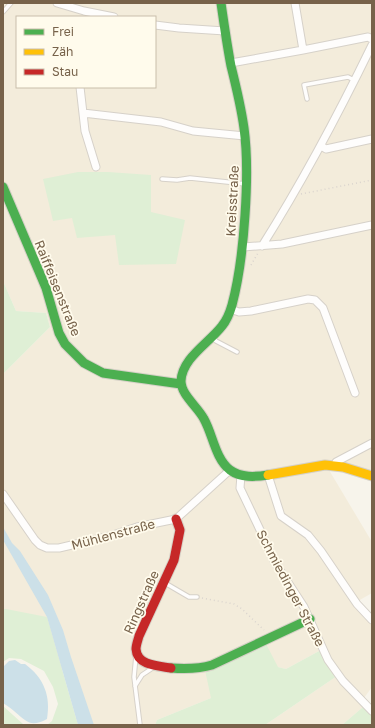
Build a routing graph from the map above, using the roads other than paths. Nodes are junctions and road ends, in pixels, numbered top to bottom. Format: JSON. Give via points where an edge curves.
{"nodes":[{"id":1,"x":11,"y":3,"type":"edge"},
{"id":2,"x":57,"y":3,"type":"edge"},
{"id":3,"x":221,"y":3,"type":"edge"},
{"id":4,"x":295,"y":3,"type":"edge"},
{"id":5,"x":3,"y":12,"type":"edge"},
{"id":6,"x":84,"y":14,"type":"edge"},
{"id":7,"x":104,"y":16,"type":"edge"},
{"id":8,"x":156,"y":25,"type":"edge"},
{"id":9,"x":225,"y":31,"type":"junction"},
{"id":10,"x":372,"y":39,"type":"edge"},
{"id":11,"x":372,"y":45,"type":"edge"},
{"id":12,"x":303,"y":50,"type":"junction"},
{"id":13,"x":231,"y":63,"type":"junction"},
{"id":14,"x":355,"y":81,"type":"junction"},
{"id":15,"x":80,"y":88,"type":"edge"},
{"id":16,"x":307,"y":99,"type":"dead end"},
{"id":17,"x":83,"y":113,"type":"junction"},
{"id":18,"x":245,"y":136,"type":"junction"},
{"id":19,"x":372,"y":139,"type":"edge"},
{"id":20,"x":321,"y":146,"type":"junction"},
{"id":21,"x":96,"y":167,"type":"dead end"},
{"id":22,"x":162,"y":179,"type":"dead end"},
{"id":23,"x":247,"y":184,"type":"junction"},
{"id":24,"x":3,"y":187,"type":"edge"},
{"id":25,"x":372,"y":225,"type":"edge"},
{"id":26,"x":243,"y":246,"type":"junction"},
{"id":27,"x":262,"y":246,"type":"junction"},
{"id":28,"x":230,"y":309,"type":"junction"},
{"id":29,"x":212,"y":337,"type":"junction"},
{"id":30,"x":237,"y":352,"type":"dead end"},
{"id":31,"x":181,"y":384,"type":"junction"},
{"id":32,"x":355,"y":392,"type":"dead end"},
{"id":33,"x":372,"y":443,"type":"edge"},
{"id":34,"x":335,"y":466,"type":"junction"},
{"id":35,"x":230,"y":470,"type":"junction"},
{"id":36,"x":241,"y":475,"type":"junction"},
{"id":37,"x":268,"y":475,"type":"junction"},
{"id":38,"x":372,"y":476,"type":"edge"},
{"id":39,"x":3,"y":494,"type":"edge"},
{"id":40,"x":176,"y":519,"type":"junction"},
{"id":41,"x":164,"y":582,"type":"junction"},
{"id":42,"x":196,"y":597,"type":"road end"},
{"id":43,"x":310,"y":619,"type":"junction"},
{"id":44,"x":372,"y":620,"type":"edge"},
{"id":45,"x":137,"y":654,"type":"junction"},
{"id":46,"x":154,"y":666,"type":"junction"},
{"id":47,"x":135,"y":686,"type":"junction"},
{"id":48,"x":372,"y":711,"type":"edge"},
{"id":49,"x":140,"y":725,"type":"edge"}],
"edges":[{"from":1,"to":5,"type":"lane"},
{"from":2,"to":6,"type":"street"},
{"from":3,"to":9,"type":"street","name":"Kreisstraße"},
{"from":4,"to":12,"type":"street"},
{"from":6,"to":7,"type":"street"},
{"from":8,"to":9,"type":"street"},
{"from":9,"to":13,"type":"street","name":"Kreisstraße"},
{"from":10,"to":12,"type":"street","via":[[368,37]]},
{"from":11,"to":14,"type":"street"},
{"from":12,"to":13,"type":"street"},
{"from":13,"to":18,"type":"street","name":"Kreisstraße"},
{"from":14,"to":16,"type":"lane","via":[[348,78],[304,85]]},
{"from":14,"to":20,"type":"street"},
{"from":15,"to":17,"type":"street"},
{"from":17,"to":18,"type":"street","via":[[161,122],[193,131]]},
{"from":17,"to":21,"type":"street","via":[[90,152]]},
{"from":18,"to":23,"type":"street","name":"Kreisstraße"},
{"from":19,"to":20,"type":"street","via":[[326,149]]},
{"from":20,"to":27,"type":"street"},
{"from":22,"to":23,"type":"lane","via":[[190,178]]},
{"from":23,"to":26,"type":"street","name":"Kreisstraße"},
{"from":24,"to":31,"type":"street","name":"Raiffeisenstraße","via":[[46,288],[59,333],[65,344],[84,363],[103,374]]},
{"from":25,"to":27,"type":"street"},
{"from":26,"to":27,"type":"street"},
{"from":26,"to":28,"type":"street","name":"Kreisstraße"},
{"from":28,"to":29,"type":"street","name":"Kreisstraße","via":[[223,324]]},
{"from":28,"to":32,"type":"street","via":[[239,312],[251,311],[308,299],[315,300],[323,308]]},
{"from":29,"to":30,"type":"lane"},
{"from":29,"to":31,"type":"street","name":"Kreisstraße","via":[[187,364]]},
{"from":31,"to":35,"type":"street","via":[[202,415],[225,465]]},
{"from":33,"to":34,"type":"street","via":[[336,462]]},
{"from":34,"to":37,"type":"street","via":[[312,466]]},
{"from":34,"to":38,"type":"street"},
{"from":35,"to":36,"type":"street"},
{"from":35,"to":40,"type":"street"},
{"from":36,"to":37,"type":"street"},
{"from":36,"to":43,"type":"street","name":"Schmiedinger Straße","via":[[240,488],[274,561]]},
{"from":37,"to":44,"type":"street","via":[[278,513],[308,535],[357,604]]},
{"from":39,"to":40,"type":"street","name":"Mühlenstraße","via":[[35,540],[40,545],[52,549]]},
{"from":40,"to":41,"type":"street","name":"Ringstraße","via":[[180,530],[174,560]]},
{"from":41,"to":42,"type":"lane","via":[[189,597]]},
{"from":41,"to":45,"type":"street","name":"Ringstraße","via":[[139,636]]},
{"from":43,"to":46,"type":"street","name":"Ringstraße","via":[[206,666],[185,669]]},
{"from":43,"to":48,"type":"street","name":"Schmiedinger Straße","via":[[337,674]]},
{"from":45,"to":46,"type":"street","name":"Ringstraße","via":[[141,660]]},
{"from":45,"to":47,"type":"lane"},
{"from":46,"to":47,"type":"lane","via":[[142,675]]},
{"from":47,"to":49,"type":"lane"}]}
